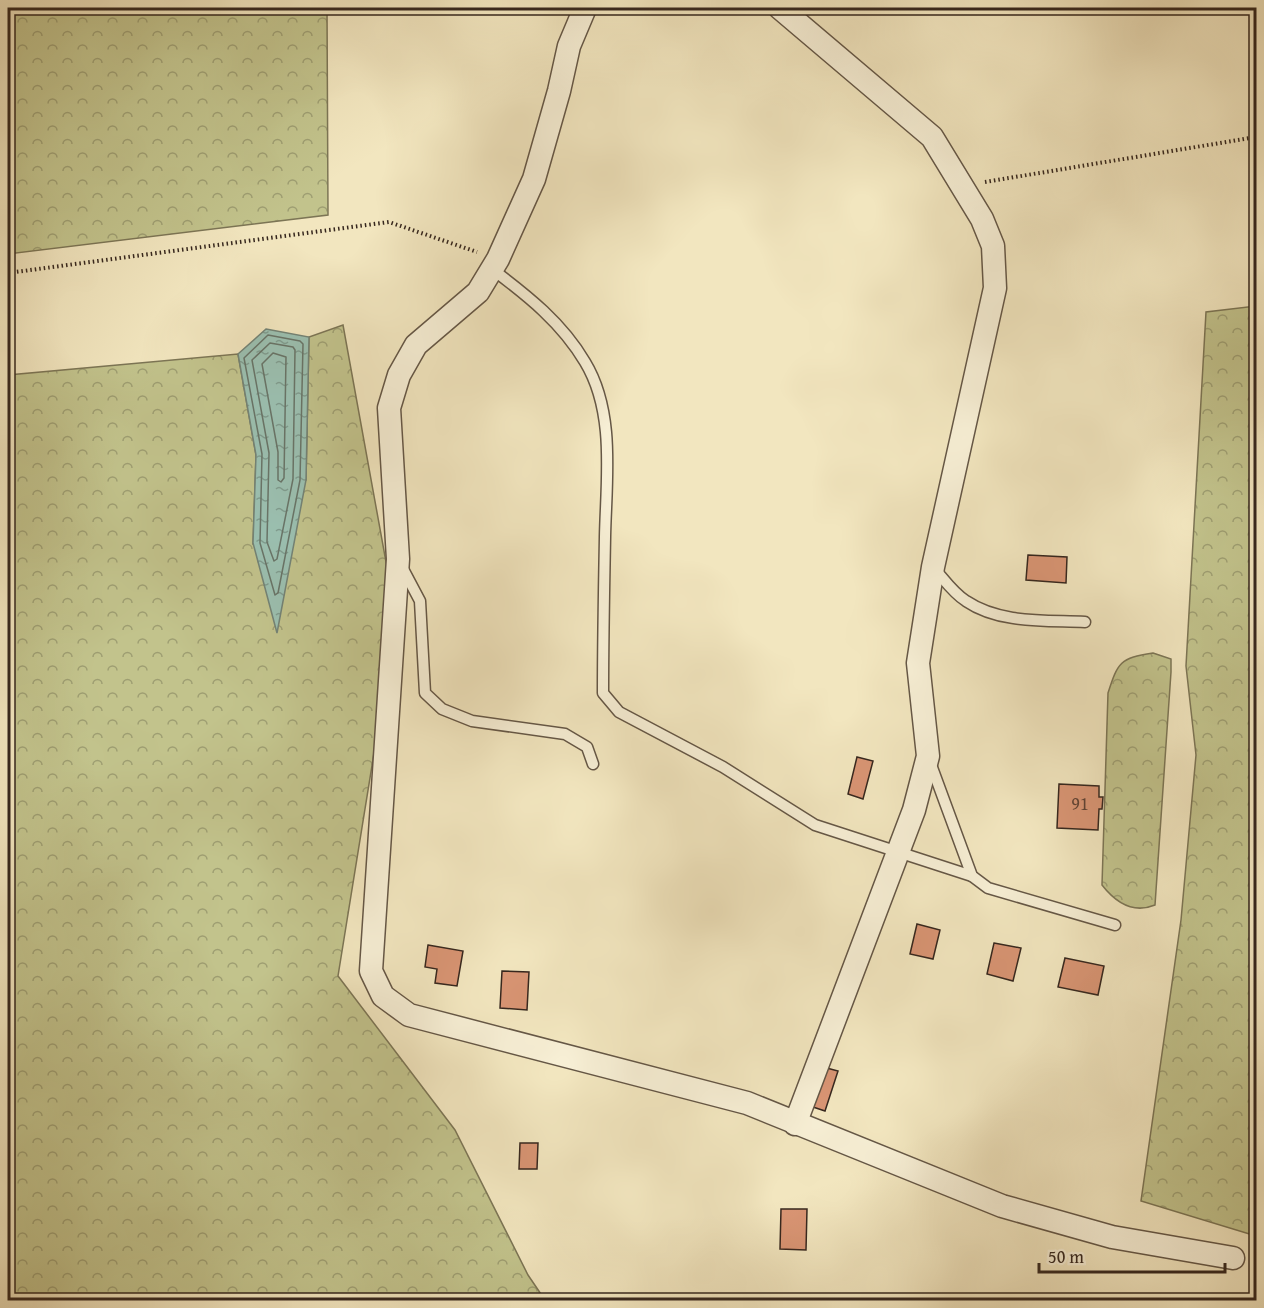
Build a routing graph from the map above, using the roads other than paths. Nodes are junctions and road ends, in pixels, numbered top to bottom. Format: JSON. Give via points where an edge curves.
{"nodes":[{"id":1,"x":585,"y":8,"type":"edge"},
{"id":2,"x":780,"y":8,"type":"edge"},
{"id":3,"x":495,"y":264,"type":"junction"},
{"id":4,"x":398,"y":559,"type":"junction"},
{"id":5,"x":933,"y":567,"type":"junction"},
{"id":6,"x":1085,"y":622,"type":"dead end"},
{"id":7,"x":928,"y":756,"type":"junction"},
{"id":8,"x":593,"y":764,"type":"dead end"},
{"id":9,"x":898,"y":852,"type":"junction"},
{"id":10,"x":972,"y":876,"type":"junction"},
{"id":11,"x":1115,"y":925,"type":"dead end"},
{"id":12,"x":795,"y":1124,"type":"junction"},
{"id":13,"x":1233,"y":1258,"type":"dead end"}],
"edges":[{"from":1,"to":3,"type":"street","via":[[569,46],[534,179]]},
{"from":2,"to":5,"type":"street","via":[[932,137],[982,219],[993,246],[995,288]]},
{"from":3,"to":4,"type":"street","via":[[478,292],[416,345],[399,375],[390,408]]},
{"from":3,"to":9,"type":"lane","via":[[562,330],[586,363],[601,400],[608,459],[603,693],[619,712],[723,767],[814,825]]},
{"from":4,"to":8,"type":"lane","via":[[420,601],[424,693],[442,709],[472,721],[565,734],[587,747]]},
{"from":4,"to":12,"type":"street","via":[[371,971],[383,996],[409,1015],[747,1102]]},
{"from":5,"to":6,"type":"lane","via":[[964,600],[987,613]]},
{"from":5,"to":7,"type":"street","via":[[918,663]]},
{"from":7,"to":9,"type":"street"},
{"from":7,"to":10,"type":"lane"},
{"from":9,"to":10,"type":"lane"},
{"from":9,"to":12,"type":"street"},
{"from":10,"to":11,"type":"lane","via":[[988,888]]},
{"from":12,"to":13,"type":"street","via":[[1002,1206],[1112,1236]]}]}
